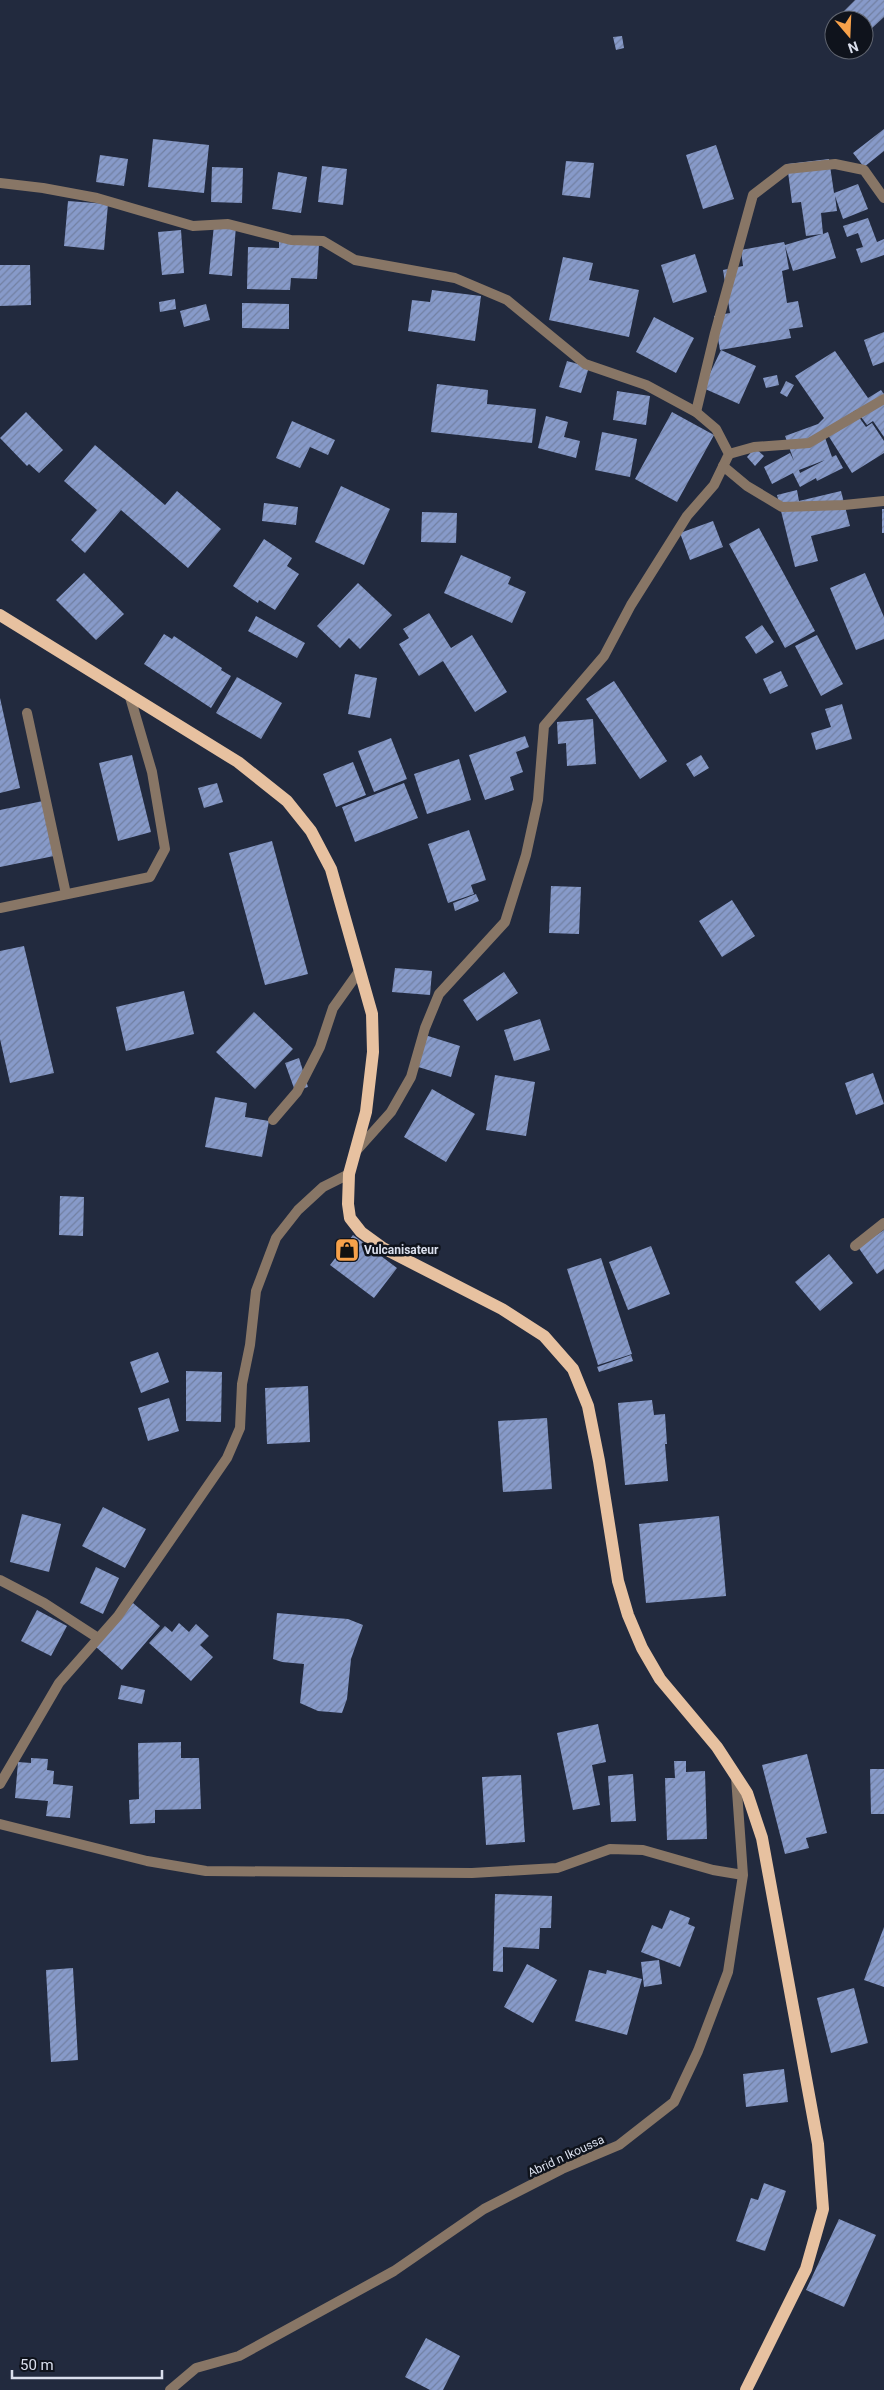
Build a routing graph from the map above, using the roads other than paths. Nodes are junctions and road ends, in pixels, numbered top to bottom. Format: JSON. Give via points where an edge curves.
{"nodes":[{"id":1,"x":0,"y":184,"type":"edge"},
{"id":2,"x":884,"y":198,"type":"edge"},
{"id":3,"x":884,"y":399,"type":"edge"},
{"id":4,"x":696,"y":412,"type":"junction"},
{"id":5,"x":729,"y":454,"type":"junction"},
{"id":6,"x":722,"y":466,"type":"junction"},
{"id":7,"x":884,"y":501,"type":"edge"},
{"id":8,"x":0,"y":615,"type":"edge"},
{"id":9,"x":130,"y":697,"type":"junction"},
{"id":10,"x":27,"y":713,"type":"dead end"},
{"id":11,"x":66,"y":894,"type":"junction"},
{"id":12,"x":0,"y":908,"type":"edge"},
{"id":13,"x":360,"y":970,"type":"junction"},
{"id":14,"x":273,"y":1120,"type":"dead end"},
{"id":15,"x":358,"y":1150,"type":"junction"},
{"id":16,"x":349,"y":1174,"type":"junction"},
{"id":17,"x":884,"y":1223,"type":"edge"},
{"id":18,"x":855,"y":1246,"type":"dead end"},
{"id":19,"x":0,"y":1580,"type":"edge"},
{"id":20,"x":98,"y":1638,"type":"junction"},
{"id":21,"x":736,"y":1776,"type":"junction"},
{"id":22,"x":0,"y":1784,"type":"edge"},
{"id":23,"x":0,"y":1824,"type":"edge"},
{"id":24,"x":744,"y":1875,"type":"junction"},
{"id":25,"x":170,"y":2390,"type":"edge"},
{"id":26,"x":746,"y":2390,"type":"edge"}],
"edges":[{"from":1,"to":4,"type":"street","via":[[97,198],[193,226],[228,224],[291,240],[323,241],[355,260],[455,278],[507,300],[585,364],[646,385]]},
{"from":2,"to":4,"type":"street","via":[[864,170],[835,164],[787,169],[753,195]]},
{"from":3,"to":5,"type":"street","via":[[809,443],[754,447]]},
{"from":4,"to":5,"type":"street","via":[[716,429]]},
{"from":5,"to":6,"type":"street"},
{"from":6,"to":7,"type":"street","via":[[782,507]]},
{"from":6,"to":15,"type":"street","via":[[714,485],[687,516],[641,588],[604,656],[544,726],[538,800],[526,855],[505,922],[439,994],[424,1028],[411,1077],[391,1112]]},
{"from":8,"to":9,"type":"main road"},
{"from":9,"to":11,"type":"street","via":[[152,772],[165,849],[150,877]]},
{"from":9,"to":13,"type":"main road","via":[[238,762],[287,801],[311,831],[331,869]]},
{"from":10,"to":11,"type":"street"},
{"from":11,"to":12,"type":"street"},
{"from":13,"to":14,"type":"street","via":[[333,1008],[320,1047],[297,1092]]},
{"from":13,"to":15,"type":"main road","via":[[372,1014],[373,1052]]},
{"from":15,"to":16,"type":"main road"},
{"from":16,"to":20,"type":"street","via":[[323,1187],[298,1210],[276,1238],[256,1291],[242,1384],[240,1428],[227,1458],[118,1616]]},
{"from":16,"to":21,"type":"main road","via":[[350,1218],[361,1232],[382,1248],[502,1310],[544,1336],[573,1369],[588,1406],[618,1581],[628,1615],[660,1679],[717,1747]]},
{"from":17,"to":18,"type":"street"},
{"from":19,"to":20,"type":"street","via":[[44,1603]]},
{"from":20,"to":22,"type":"street","via":[[59,1683]]},
{"from":21,"to":24,"type":"street","name":"Abrid n Ikoussa"},
{"from":21,"to":26,"type":"main road","via":[[747,1794],[762,1838],[818,2144],[823,2209],[806,2269]]},
{"from":23,"to":24,"type":"street","via":[[147,1861],[206,1871],[472,1873],[557,1868],[610,1848],[643,1850]]},
{"from":24,"to":25,"type":"street","name":"Abrid n Ikoussa","via":[[728,1972],[698,2051],[674,2102],[619,2145],[562,2169],[484,2209],[394,2271],[239,2356],[196,2368]]}]}
